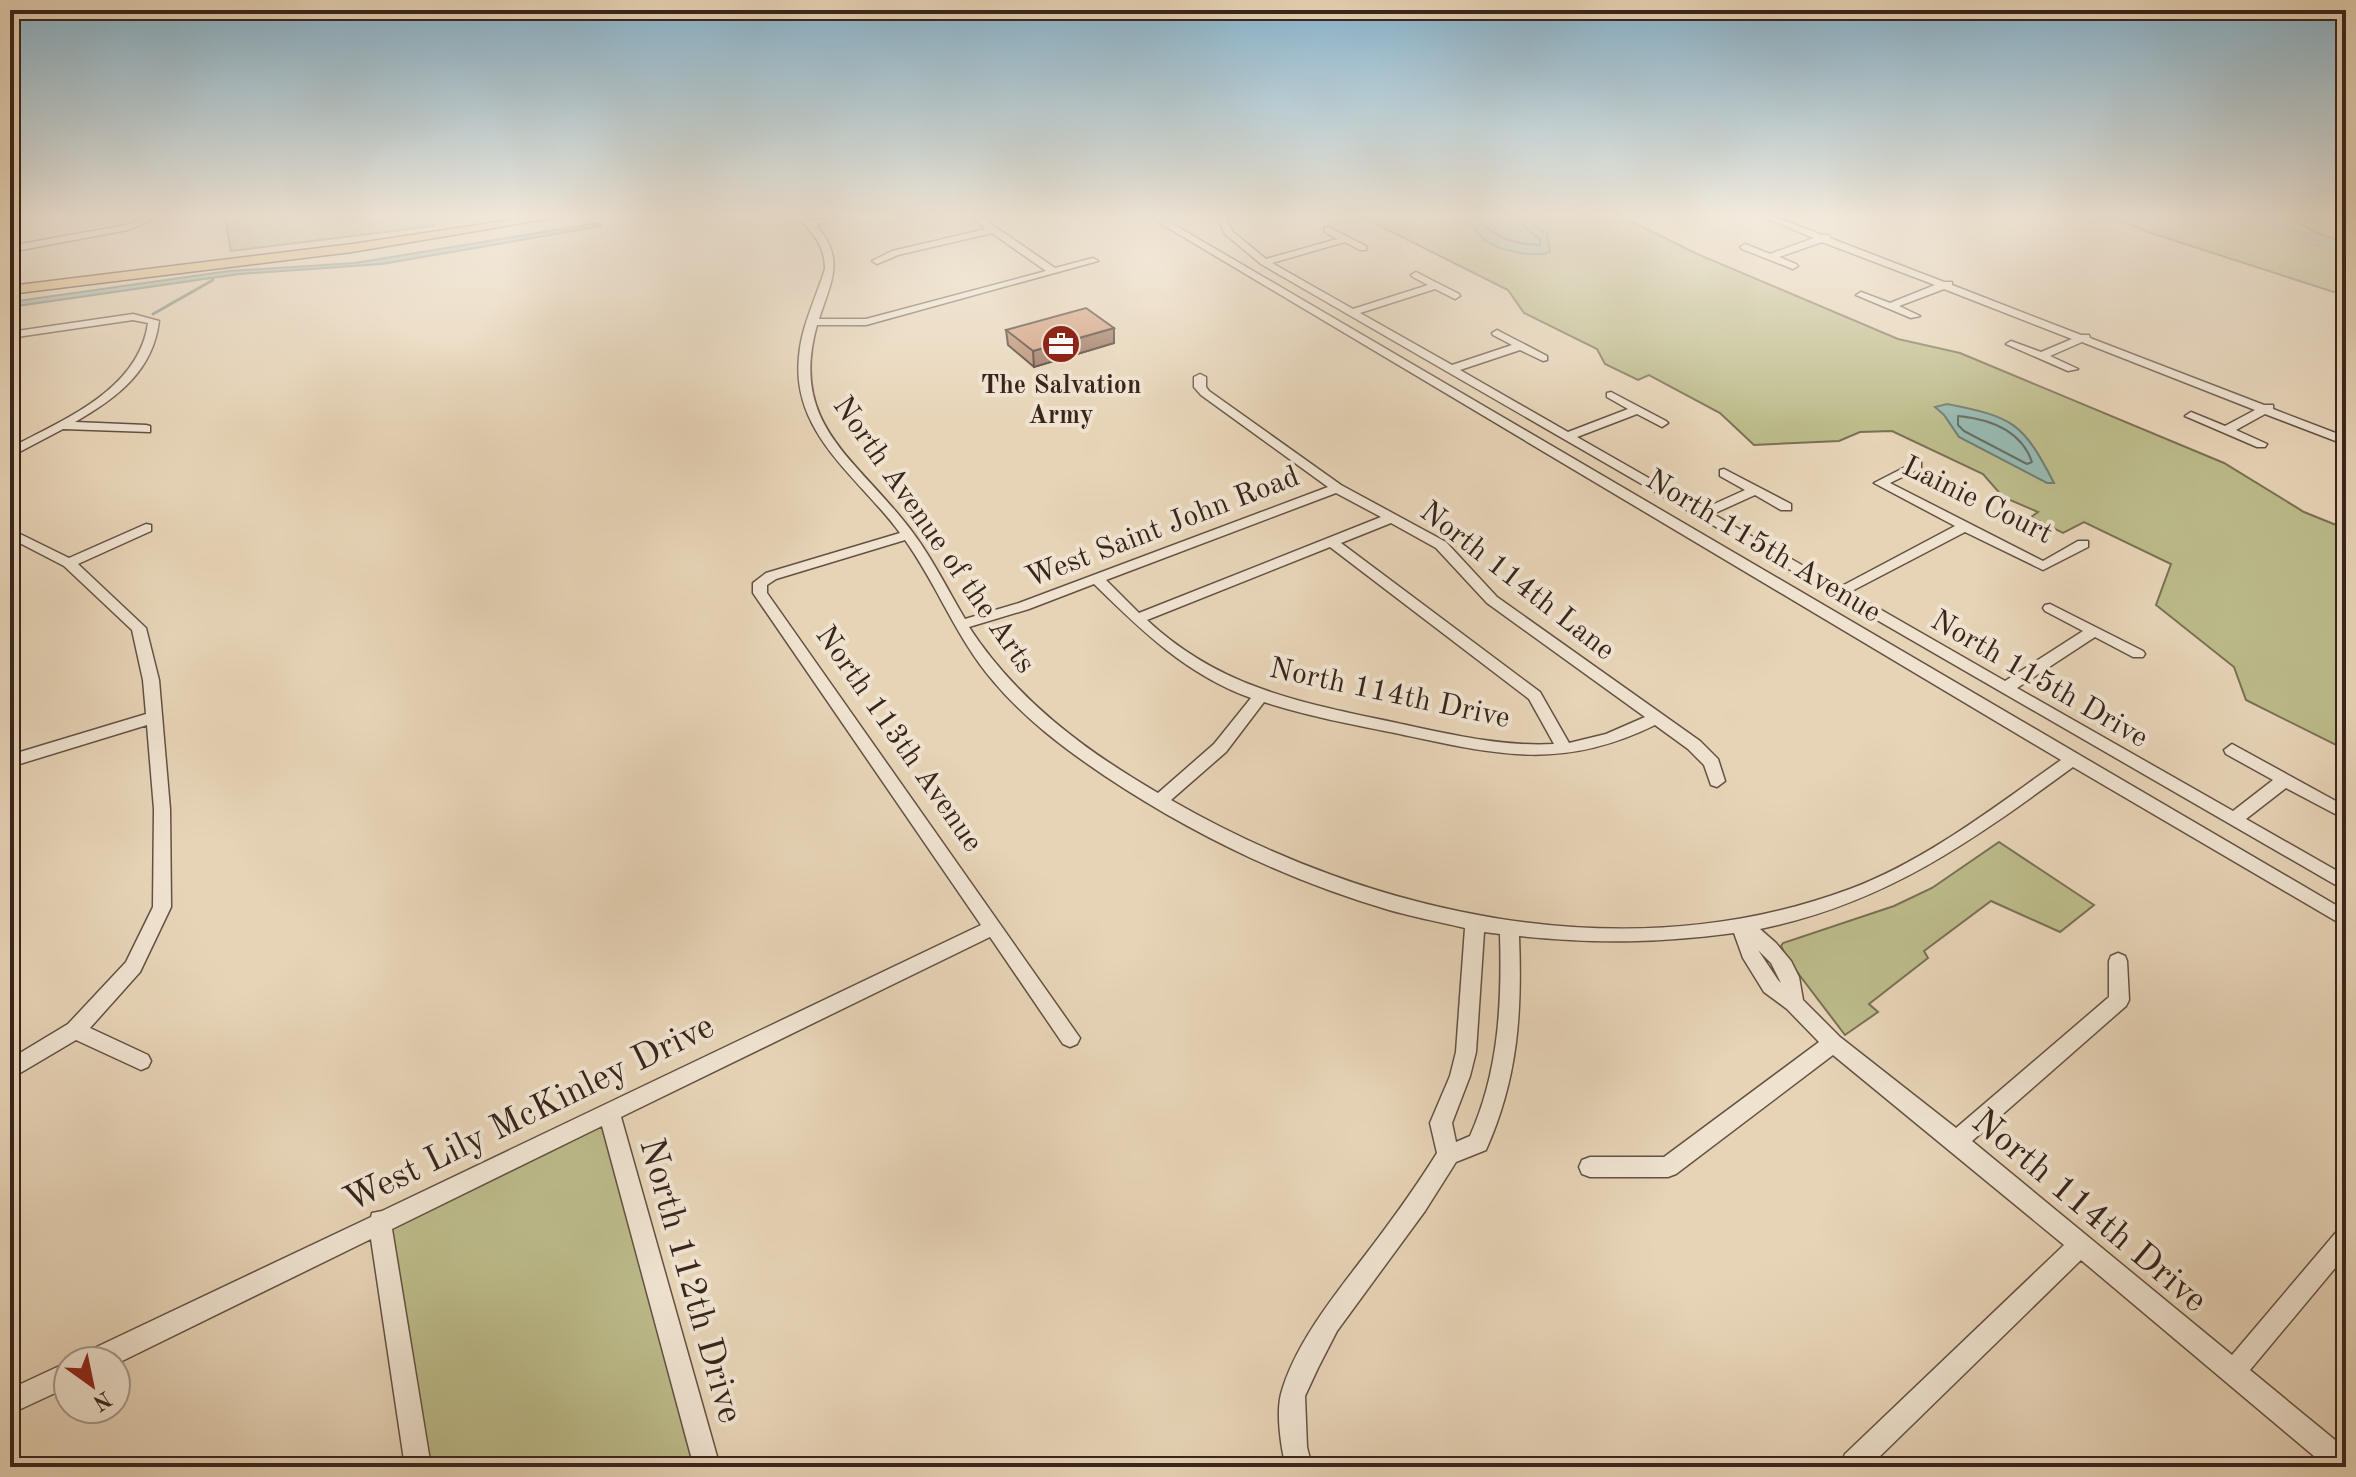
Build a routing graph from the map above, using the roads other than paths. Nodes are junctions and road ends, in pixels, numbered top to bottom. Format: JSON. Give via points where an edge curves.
{"nodes":[{"id":1,"x":43,"y":286,"type":"edge"},
{"id":2,"x":824,"y":286,"type":"edge"},
{"id":3,"x":996,"y":286,"type":"edge"},
{"id":4,"x":1271,"y":286,"type":"edge"},
{"id":5,"x":1306,"y":286,"type":"edge"},
{"id":6,"x":1436,"y":286,"type":"joint"},
{"id":7,"x":1943,"y":286,"type":"edge"},
{"id":8,"x":1953,"y":286,"type":"edge"},
{"id":9,"x":10,"y":290,"type":"edge"},
{"id":10,"x":1861,"y":295,"type":"dead end"},
{"id":11,"x":1455,"y":296,"type":"dead end"},
{"id":12,"x":1890,"y":306,"type":"junction"},
{"id":13,"x":1352,"y":312,"type":"junction"},
{"id":14,"x":1915,"y":316,"type":"dead end"},
{"id":15,"x":814,"y":322,"type":"junction"},
{"id":16,"x":1497,"y":333,"type":"dead end"},
{"id":17,"x":10,"y":335,"type":"edge"},
{"id":18,"x":2086,"y":336,"type":"junction"},
{"id":19,"x":2011,"y":344,"type":"dead end"},
{"id":20,"x":1521,"y":346,"type":"junction"},
{"id":21,"x":2041,"y":356,"type":"junction"},
{"id":22,"x":1543,"y":358,"type":"dead end"},
{"id":23,"x":1452,"y":369,"type":"junction"},
{"id":24,"x":2072,"y":369,"type":"dead end"},
{"id":25,"x":1200,"y":377,"type":"dead end"},
{"id":26,"x":1611,"y":395,"type":"dead end"},
{"id":27,"x":2269,"y":407,"type":"junction"},
{"id":28,"x":1637,"y":410,"type":"junction"},
{"id":29,"x":2191,"y":416,"type":"dead end"},
{"id":30,"x":1662,"y":423,"type":"dead end"},
{"id":31,"x":60,"y":425,"type":"junction"},
{"id":32,"x":146,"y":429,"type":"dead end"},
{"id":33,"x":2226,"y":430,"type":"junction"},
{"id":34,"x":2346,"y":432,"type":"edge"},
{"id":35,"x":1568,"y":436,"type":"junction"},
{"id":36,"x":2346,"y":441,"type":"edge"},
{"id":37,"x":2261,"y":444,"type":"dead end"},
{"id":38,"x":10,"y":453,"type":"edge"},
{"id":39,"x":1917,"y":465,"type":"dead end"},
{"id":40,"x":1724,"y":473,"type":"dead end"},
{"id":41,"x":1337,"y":488,"type":"junction"},
{"id":42,"x":1755,"y":490,"type":"junction"},
{"id":43,"x":1786,"y":507,"type":"dead end"},
{"id":44,"x":1704,"y":513,"type":"junction"},
{"id":45,"x":1394,"y":517,"type":"junction"},
{"id":46,"x":1966,"y":526,"type":"junction"},
{"id":47,"x":146,"y":528,"type":"dead end"},
{"id":48,"x":10,"y":533,"type":"edge"},
{"id":49,"x":908,"y":535,"type":"junction"},
{"id":50,"x":1332,"y":542,"type":"junction"},
{"id":51,"x":2083,"y":544,"type":"dead end"},
{"id":52,"x":69,"y":563,"type":"junction"},
{"id":53,"x":1097,"y":579,"type":"junction"},
{"id":54,"x":1840,"y":592,"type":"junction"},
{"id":55,"x":2050,"y":608,"type":"dead end"},
{"id":56,"x":1137,"y":619,"type":"junction"},
{"id":57,"x":959,"y":625,"type":"junction"},
{"id":58,"x":2094,"y":631,"type":"junction"},
{"id":59,"x":2138,"y":654,"type":"dead end"},
{"id":60,"x":2005,"y":688,"type":"junction"},
{"id":61,"x":1260,"y":697,"type":"junction"},
{"id":62,"x":154,"y":717,"type":"junction"},
{"id":63,"x":1656,"y":718,"type":"junction"},
{"id":64,"x":1565,"y":749,"type":"junction"},
{"id":65,"x":2232,"y":750,"type":"dead end"},
{"id":66,"x":2073,"y":759,"type":"junction"},
{"id":67,"x":10,"y":761,"type":"edge"},
{"id":68,"x":2284,"y":780,"type":"junction"},
{"id":69,"x":1717,"y":781,"type":"dead end"},
{"id":70,"x":1158,"y":802,"type":"junction"},
{"id":71,"x":2337,"y":809,"type":"dead end"},
{"id":72,"x":2234,"y":819,"type":"junction"},
{"id":73,"x":2346,"y":884,"type":"edge"},
{"id":74,"x":2346,"y":920,"type":"edge"},
{"id":75,"x":1475,"y":923,"type":"junction"},
{"id":76,"x":1740,"y":924,"type":"junction"},
{"id":77,"x":994,"y":927,"type":"junction"},
{"id":78,"x":1509,"y":928,"type":"junction"},
{"id":79,"x":2118,"y":961,"type":"dead end"},
{"id":80,"x":75,"y":1030,"type":"junction"},
{"id":81,"x":1070,"y":1038,"type":"dead end"},
{"id":82,"x":1833,"y":1043,"type":"junction"},
{"id":83,"x":141,"y":1061,"type":"dead end"},
{"id":84,"x":10,"y":1070,"type":"edge"},
{"id":85,"x":609,"y":1113,"type":"junction"},
{"id":86,"x":1956,"y":1141,"type":"junction"},
{"id":87,"x":1448,"y":1155,"type":"junction"},
{"id":88,"x":1590,"y":1167,"type":"dead end"},
{"id":89,"x":380,"y":1221,"type":"junction"},
{"id":90,"x":2346,"y":1238,"type":"edge"},
{"id":91,"x":2081,"y":1244,"type":"junction"},
{"id":92,"x":128,"y":1345,"type":"edge"},
{"id":93,"x":2234,"y":1371,"type":"junction"},
{"id":94,"x":52,"y":1382,"type":"edge"},
{"id":95,"x":10,"y":1402,"type":"edge"},
{"id":96,"x":1857,"y":1465,"type":"edge"},
{"id":97,"x":2346,"y":1466,"type":"edge"},
{"id":98,"x":418,"y":1467,"type":"edge"},
{"id":99,"x":707,"y":1467,"type":"edge"},
{"id":100,"x":1299,"y":1467,"type":"edge"}],
"edges":[{"from":1,"to":9,"type":"main road"},
{"from":2,"to":15,"type":"street","name":"North Avenue of the Arts"},
{"from":3,"to":15,"type":"street","via":[[866,322]]},
{"from":4,"to":66,"type":"street","name":"North 115th Avenue"},
{"from":5,"to":13,"type":"street","name":"North 115th Drive"},
{"from":6,"to":11,"type":"street"},
{"from":6,"to":13,"type":"street"},
{"from":7,"to":12,"type":"street"},
{"from":8,"to":18,"type":"street"},
{"from":10,"to":12,"type":"street"},
{"from":12,"to":14,"type":"street"},
{"from":13,"to":23,"type":"street","name":"North 115th Drive"},
{"from":15,"to":49,"type":"street","name":"North Avenue of the Arts","via":[[803,366],[815,418]]},
{"from":16,"to":20,"type":"street"},
{"from":17,"to":31,"type":"street","via":[[133,317],[154,321],[155,333],[143,363],[112,392]]},
{"from":18,"to":21,"type":"street"},
{"from":18,"to":27,"type":"street"},
{"from":19,"to":21,"type":"street"},
{"from":20,"to":22,"type":"street"},
{"from":20,"to":23,"type":"street"},
{"from":21,"to":24,"type":"street"},
{"from":23,"to":35,"type":"street","name":"North 115th Drive"},
{"from":25,"to":41,"type":"street","name":"North 114th Lane","via":[[1205,393]]},
{"from":26,"to":28,"type":"street"},
{"from":27,"to":33,"type":"street"},
{"from":27,"to":34,"type":"street"},
{"from":27,"to":36,"type":"street"},
{"from":28,"to":30,"type":"street"},
{"from":28,"to":35,"type":"street"},
{"from":29,"to":33,"type":"street"},
{"from":31,"to":32,"type":"street"},
{"from":31,"to":38,"type":"street"},
{"from":33,"to":37,"type":"street"},
{"from":35,"to":44,"type":"street","name":"North 115th Drive"},
{"from":39,"to":46,"type":"street","name":"Lainie Court","via":[[1880,483]]},
{"from":40,"to":42,"type":"street"},
{"from":41,"to":45,"type":"street","name":"North 114th Lane"},
{"from":41,"to":53,"type":"street","name":"West Saint John Road"},
{"from":42,"to":43,"type":"street"},
{"from":42,"to":44,"type":"street"},
{"from":44,"to":54,"type":"street","name":"North 115th Drive"},
{"from":45,"to":50,"type":"street"},
{"from":45,"to":63,"type":"street","name":"North 114th Lane","via":[[1441,545],[1492,600]]},
{"from":46,"to":51,"type":"street","name":"Lainie Court","via":[[2043,566]]},
{"from":46,"to":54,"type":"street"},
{"from":47,"to":52,"type":"street"},
{"from":48,"to":52,"type":"street"},
{"from":49,"to":57,"type":"street","name":"North Avenue of the Arts"},
{"from":49,"to":77,"type":"street","name":"North 113th Avenue","via":[[760,583],[763,597]]},
{"from":50,"to":56,"type":"street"},
{"from":50,"to":64,"type":"street","via":[[1535,696]]},
{"from":52,"to":62,"type":"street","via":[[139,628]]},
{"from":53,"to":56,"type":"street","name":"North 114th Drive"},
{"from":53,"to":57,"type":"street","name":"West Saint John Road"},
{"from":54,"to":60,"type":"street","name":"North 115th Drive"},
{"from":55,"to":58,"type":"street"},
{"from":56,"to":61,"type":"street","name":"North 114th Drive","via":[[1185,659]]},
{"from":57,"to":70,"type":"street","name":"North Avenue of the Arts","via":[[987,666],[1033,713]]},
{"from":58,"to":59,"type":"street"},
{"from":58,"to":60,"type":"street"},
{"from":60,"to":72,"type":"street","name":"North 115th Drive"},
{"from":61,"to":64,"type":"street","name":"North 114th Drive","via":[[1479,745]]},
{"from":61,"to":70,"type":"street","via":[[1220,748]]},
{"from":62,"to":67,"type":"street"},
{"from":62,"to":80,"type":"street","via":[[162,809],[162,907],[133,967]]},
{"from":63,"to":64,"type":"street","name":"North 114th Drive","via":[[1612,739]]},
{"from":63,"to":69,"type":"street","name":"North 114th Lane","via":[[1704,753]]},
{"from":65,"to":68,"type":"street"},
{"from":66,"to":74,"type":"street","name":"North 115th Avenue"},
{"from":66,"to":76,"type":"street","name":"North Avenue of the Arts","via":[[1919,863],[1879,884],[1812,908]]},
{"from":68,"to":71,"type":"street"},
{"from":68,"to":72,"type":"street"},
{"from":70,"to":75,"type":"street","name":"North Avenue of the Arts","via":[[1242,850],[1301,875],[1401,907]]},
{"from":72,"to":73,"type":"street","name":"North 115th Drive"},
{"from":75,"to":78,"type":"street","name":"North Avenue of the Arts"},
{"from":75,"to":87,"type":"street","via":[[1466,1052],[1441,1123]]},
{"from":76,"to":78,"type":"street","name":"North Avenue of the Arts","via":[[1637,935]]},
{"from":76,"to":82,"type":"street","name":"North 114th Drive","via":[[1750,953],[1771,986]]},
{"from":77,"to":81,"type":"street","name":"North 113th Avenue"},
{"from":77,"to":85,"type":"street","name":"West Lily McKinley Drive"},
{"from":78,"to":87,"type":"street","via":[[1509,1038],[1499,1094],[1478,1143]]},
{"from":79,"to":86,"type":"street","via":[[2119,1000]]},
{"from":80,"to":83,"type":"street"},
{"from":80,"to":84,"type":"street"},
{"from":82,"to":86,"type":"street","name":"North 114th Drive"},
{"from":82,"to":88,"type":"street","via":[[1668,1167]]},
{"from":85,"to":89,"type":"street","name":"West Lily McKinley Drive"},
{"from":85,"to":99,"type":"street","name":"North 112th Drive"},
{"from":86,"to":91,"type":"street","name":"North 114th Drive"},
{"from":87,"to":100,"type":"street","via":[[1309,1359],[1293,1396]]},
{"from":89,"to":92,"type":"street","name":"West Lily McKinley Drive"},
{"from":89,"to":98,"type":"street"},
{"from":90,"to":93,"type":"street"},
{"from":91,"to":93,"type":"street","name":"North 114th Drive"},
{"from":91,"to":96,"type":"street"},
{"from":93,"to":97,"type":"street","name":"North 114th Drive"},
{"from":94,"to":95,"type":"street"}]}
